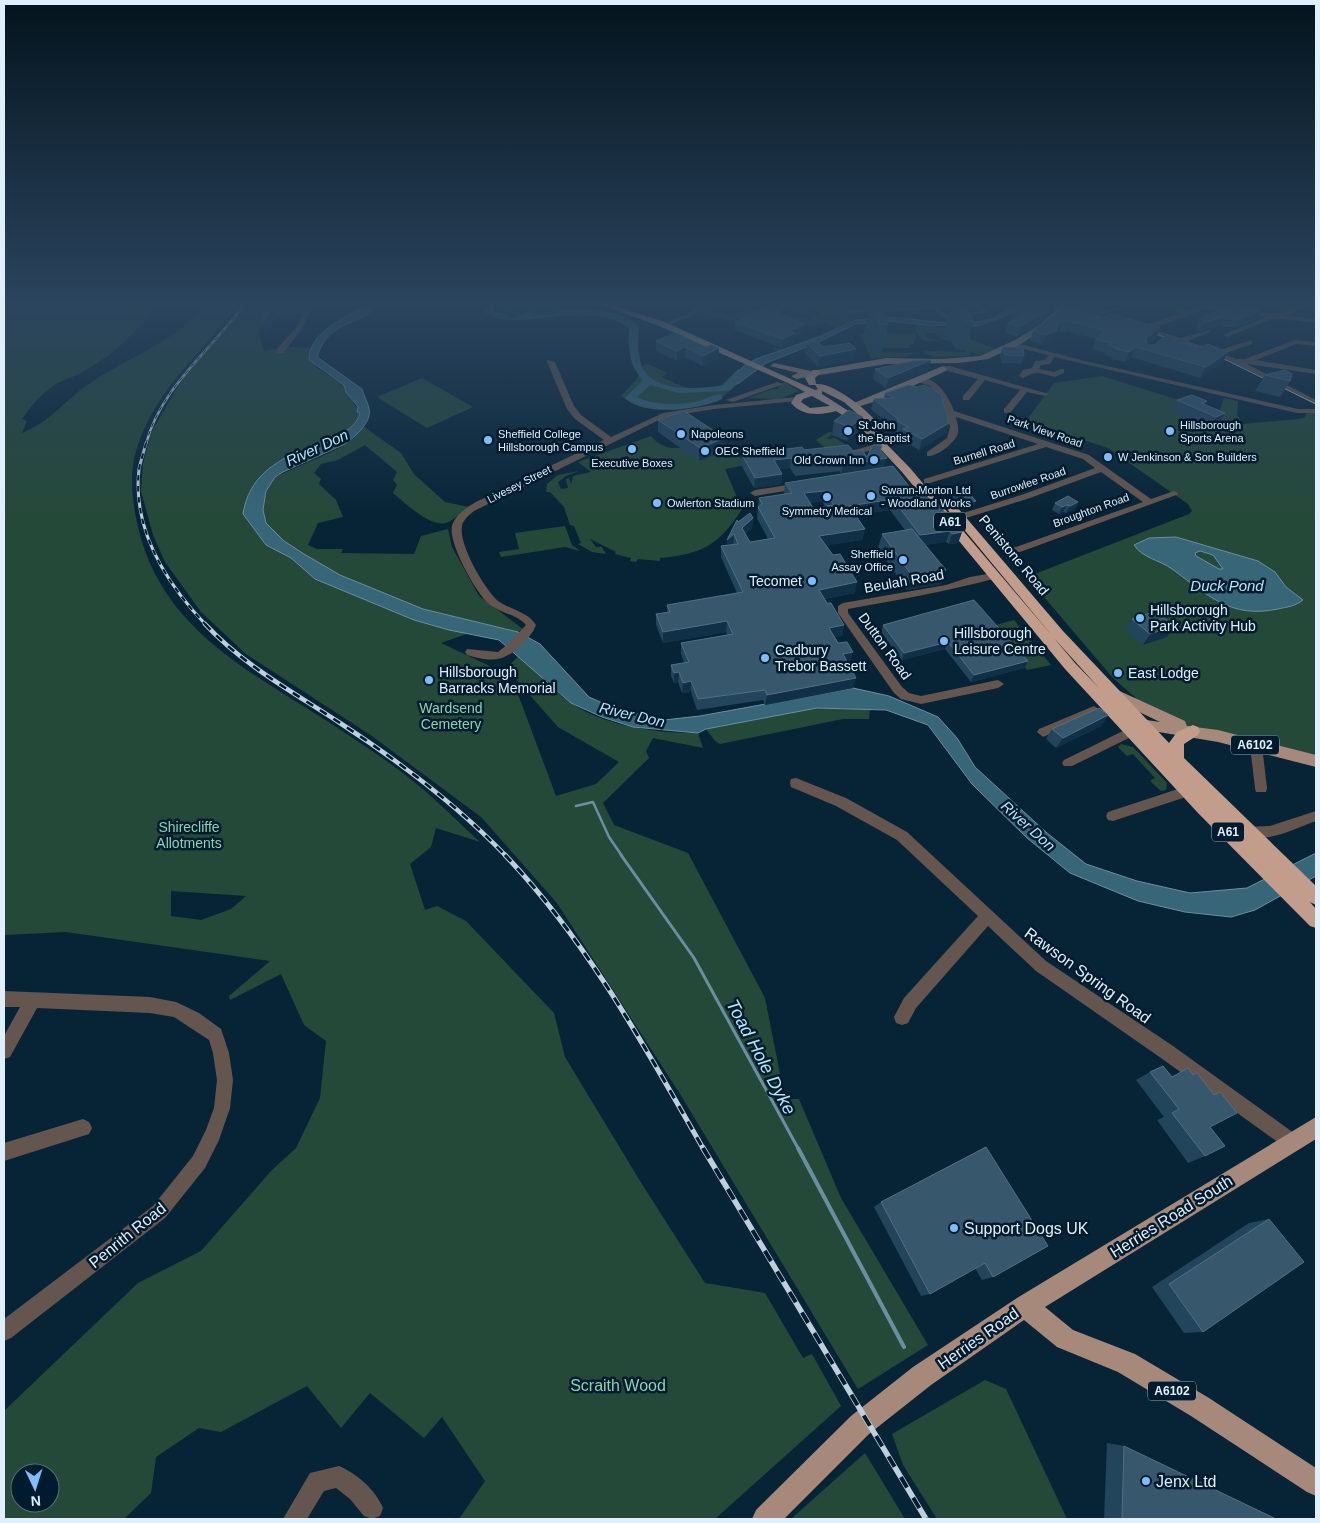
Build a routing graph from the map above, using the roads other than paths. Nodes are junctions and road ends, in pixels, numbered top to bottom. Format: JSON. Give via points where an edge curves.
{"nodes":[{"id":1,"x":555,"y":373,"type":"edge"},
{"id":2,"x":772,"y":373,"type":"edge"},
{"id":3,"x":787,"y":373,"type":"edge"},
{"id":4,"x":811,"y":373,"type":"edge"},
{"id":5,"x":815,"y":373,"type":"edge"},
{"id":6,"x":929,"y":373,"type":"edge"},
{"id":7,"x":967,"y":373,"type":"edge"},
{"id":8,"x":1025,"y":373,"type":"edge"},
{"id":9,"x":1130,"y":373,"type":"edge"},
{"id":10,"x":1256,"y":373,"type":"edge"},
{"id":11,"x":796,"y":376,"type":"junction"},
{"id":12,"x":1023,"y":376,"type":"dead end"},
{"id":13,"x":983,"y":378,"type":"junction"},
{"id":14,"x":921,"y":379,"type":"junction"},
{"id":15,"x":780,"y":380,"type":"junction"},
{"id":16,"x":813,"y":388,"type":"junction"},
{"id":17,"x":1025,"y":389,"type":"junction"},
{"id":18,"x":836,"y":394,"type":"junction"},
{"id":19,"x":1045,"y":394,"type":"dead end"},
{"id":20,"x":883,"y":396,"type":"junction"},
{"id":21,"x":966,"y":398,"type":"dead end"},
{"id":22,"x":797,"y":399,"type":"junction"},
{"id":23,"x":730,"y":400,"type":"dead end"},
{"id":24,"x":743,"y":400,"type":"junction"},
{"id":25,"x":866,"y":400,"type":"junction"},
{"id":26,"x":1314,"y":400,"type":"edge"},
{"id":27,"x":769,"y":403,"type":"junction"},
{"id":28,"x":837,"y":407,"type":"junction"},
{"id":29,"x":857,"y":408,"type":"junction"},
{"id":30,"x":807,"y":410,"type":"junction"},
{"id":31,"x":1007,"y":411,"type":"dead end"},
{"id":32,"x":1316,"y":411,"type":"edge"},
{"id":33,"x":951,"y":413,"type":"junction"},
{"id":34,"x":861,"y":424,"type":"junction"},
{"id":35,"x":609,"y":440,"type":"junction"},
{"id":36,"x":1047,"y":444,"type":"junction"},
{"id":37,"x":884,"y":445,"type":"junction"},
{"id":38,"x":855,"y":450,"type":"edge"},
{"id":39,"x":930,"y":454,"type":"dead end"},
{"id":40,"x":1103,"y":468,"type":"junction"},
{"id":41,"x":906,"y":470,"type":"junction"},
{"id":42,"x":893,"y":472,"type":"edge"},
{"id":43,"x":927,"y":481,"type":"junction"},
{"id":44,"x":814,"y":484,"type":"edge"},
{"id":45,"x":755,"y":493,"type":"dead end"},
{"id":46,"x":1174,"y":494,"type":"dead end"},
{"id":47,"x":1149,"y":502,"type":"junction"},
{"id":48,"x":960,"y":517,"type":"junction"},
{"id":49,"x":1007,"y":554,"type":"junction"},
{"id":50,"x":984,"y":564,"type":"junction"},
{"id":51,"x":993,"y":576,"type":"junction"},
{"id":52,"x":970,"y":580,"type":"junction"},
{"id":53,"x":843,"y":606,"type":"joint"},
{"id":54,"x":471,"y":652,"type":"dead end"},
{"id":55,"x":998,"y":684,"type":"dead end"},
{"id":56,"x":1110,"y":691,"type":"junction"},
{"id":57,"x":1106,"y":706,"type":"junction"},
{"id":58,"x":1136,"y":728,"type":"junction"},
{"id":59,"x":1193,"y":731,"type":"junction"},
{"id":60,"x":1043,"y":732,"type":"dead end"},
{"id":61,"x":1256,"y":746,"type":"junction"},
{"id":62,"x":1316,"y":761,"type":"edge"},
{"id":63,"x":1178,"y":762,"type":"junction"},
{"id":64,"x":1068,"y":763,"type":"dead end"},
{"id":65,"x":796,"y":783,"type":"dead end"},
{"id":66,"x":1261,"y":788,"type":"dead end"},
{"id":67,"x":1207,"y":790,"type":"junction"},
{"id":68,"x":1187,"y":791,"type":"junction"},
{"id":69,"x":1113,"y":816,"type":"dead end"},
{"id":70,"x":1316,"y":816,"type":"edge"},
{"id":71,"x":1248,"y":831,"type":"junction"},
{"id":72,"x":1276,"y":869,"type":"junction"},
{"id":73,"x":1312,"y":908,"type":"edge"},
{"id":74,"x":987,"y":916,"type":"junction"},
{"id":75,"x":4,"y":999,"type":"edge"},
{"id":76,"x":33,"y":999,"type":"junction"},
{"id":77,"x":902,"y":1017,"type":"dead end"},
{"id":78,"x":4,"y":1051,"type":"edge"},
{"id":79,"x":1316,"y":1127,"type":"edge"},
{"id":80,"x":83,"y":1128,"type":"dead end"},
{"id":81,"x":1292,"y":1142,"type":"junction"},
{"id":82,"x":4,"y":1152,"type":"edge"},
{"id":83,"x":1025,"y":1306,"type":"junction"},
{"id":84,"x":4,"y":1332,"type":"edge"},
{"id":85,"x":1316,"y":1483,"type":"edge"},
{"id":86,"x":372,"y":1508,"type":"dead end"},
{"id":87,"x":294,"y":1519,"type":"edge"},
{"id":88,"x":765,"y":1519,"type":"edge"}],
"edges":[{"from":1,"to":35,"type":"street","via":[[578,417]]},
{"from":2,"to":15,"type":"highway","name":"Penistone Road","number":"A61"},
{"from":3,"to":11,"type":"highway","name":"Penistone Road","number":"A61"},
{"from":4,"to":11,"type":"main road"},
{"from":5,"to":16,"type":"highway","via":[[810,378]]},
{"from":6,"to":14,"type":"main road"},
{"from":7,"to":13,"type":"street"},
{"from":8,"to":12,"type":"street"},
{"from":9,"to":32,"type":"street","via":[[1294,411]]},
{"from":10,"to":26,"type":"street"},
{"from":11,"to":15,"type":"highway"},
{"from":11,"to":16,"type":"highway","name":"Penistone Road","number":"A61"},
{"from":13,"to":17,"type":"street"},
{"from":13,"to":21,"type":"street"},
{"from":14,"to":20,"type":"main road"},
{"from":14,"to":33,"type":"street","via":[[941,392]]},
{"from":15,"to":16,"type":"highway","name":"Penistone Road","number":"A61"},
{"from":15,"to":24,"type":"street","name":"Livesey Street"},
{"from":16,"to":18,"type":"highway"},
{"from":16,"to":22,"type":"highway"},
{"from":16,"to":28,"type":"highway","name":"Penistone Road","number":"A61"},
{"from":17,"to":19,"type":"street"},
{"from":17,"to":31,"type":"street"},
{"from":18,"to":25,"type":"highway"},
{"from":18,"to":28,"type":"highway"},
{"from":18,"to":29,"type":"highway","name":"Penistone Road","number":"A61"},
{"from":20,"to":25,"type":"main road"},
{"from":20,"to":29,"type":"main road"},
{"from":22,"to":27,"type":"street","name":"Livesey Street"},
{"from":22,"to":30,"type":"highway","via":[[798,406]]},
{"from":23,"to":24,"type":"street","name":"Livesey Street"},
{"from":24,"to":27,"type":"street","name":"Livesey Street"},
{"from":24,"to":35,"type":"street","name":"Livesey Street","via":[[663,415]]},
{"from":25,"to":29,"type":"main road"},
{"from":27,"to":30,"type":"street","name":"Livesey Street"},
{"from":28,"to":30,"type":"highway"},
{"from":28,"to":34,"type":"highway","name":"Penistone Road","number":"A61"},
{"from":29,"to":34,"type":"highway","via":[[854,410]]},
{"from":29,"to":43,"type":"highway","name":"Penistone Road","number":"A61"},
{"from":33,"to":36,"type":"street","name":"Park View Road"},
{"from":33,"to":39,"type":"street","via":[[953,435]]},
{"from":34,"to":37,"type":"highway","name":"Penistone Road","number":"A61"},
{"from":35,"to":54,"type":"street","name":"Livesey Street","via":[[475,506],[457,524],[457,541],[487,595],[531,625],[504,656],[494,658]]},
{"from":36,"to":40,"type":"street","name":"Park View Road","via":[[1086,457]]},
{"from":36,"to":43,"type":"street","name":"Burnell Road"},
{"from":37,"to":38,"type":"street"},
{"from":37,"to":41,"type":"highway","name":"Penistone Road","number":"A61"},
{"from":40,"to":47,"type":"street","name":"Park View Road"},
{"from":40,"to":48,"type":"street","name":"Burrowlee Road"},
{"from":41,"to":42,"type":"street"},
{"from":41,"to":50,"type":"highway","name":"Penistone Road","number":"A61"},
{"from":43,"to":48,"type":"highway","name":"Penistone Road","number":"A61"},
{"from":44,"to":45,"type":"street"},
{"from":46,"to":47,"type":"street","name":"Broughton Road"},
{"from":47,"to":49,"type":"street","name":"Broughton Road"},
{"from":48,"to":49,"type":"highway","name":"Penistone Road","number":"A61"},
{"from":49,"to":51,"type":"highway"},
{"from":49,"to":56,"type":"highway","name":"Penistone Road","number":"A61","via":[[1058,634]]},
{"from":50,"to":51,"type":"highway","name":"Penistone Road","number":"A61"},
{"from":50,"to":52,"type":"street","name":"Beulah Road"},
{"from":51,"to":52,"type":"street","name":"Beulah Road"},
{"from":51,"to":57,"type":"highway","name":"Penistone Road","number":"A61"},
{"from":52,"to":53,"type":"street","name":"Beulah Road","via":[[948,588]]},
{"from":53,"to":55,"type":"street","name":"Dutton Road","via":[[843,613],[905,696],[921,700]]},
{"from":56,"to":58,"type":"highway","name":"Penistone Road","number":"A61"},
{"from":56,"to":59,"type":"main road","number":"A6102"},
{"from":57,"to":58,"type":"highway","name":"Penistone Road","number":"A61"},
{"from":57,"to":60,"type":"street"},
{"from":58,"to":59,"type":"main road","number":"A6102"},
{"from":58,"to":63,"type":"highway","name":"Penistone Road","number":"A61"},
{"from":58,"to":64,"type":"street"},
{"from":58,"to":68,"type":"highway","name":"Penistone Road","number":"A61"},
{"from":59,"to":61,"type":"main road","number":"A6102"},
{"from":59,"to":63,"type":"highway","via":[[1176,740]]},
{"from":61,"to":62,"type":"main road","number":"A6102"},
{"from":61,"to":66,"type":"street"},
{"from":63,"to":67,"type":"highway","name":"Penistone Road","number":"A61"},
{"from":65,"to":74,"type":"street","name":"Rawson Spring Road","via":[[841,802],[902,836]]},
{"from":67,"to":68,"type":"highway"},
{"from":67,"to":71,"type":"highway","name":"Penistone Road","number":"A61"},
{"from":68,"to":69,"type":"street"},
{"from":68,"to":72,"type":"highway","name":"Penistone Road","number":"A61"},
{"from":70,"to":71,"type":"street","via":[[1270,832]]},
{"from":71,"to":72,"type":"highway","name":"Penistone Road","number":"A61"},
{"from":72,"to":73,"type":"highway","number":"A61"},
{"from":74,"to":77,"type":"street","via":[[910,1003]]},
{"from":74,"to":81,"type":"street","name":"Rawson Spring Road","via":[[1041,966]]},
{"from":75,"to":76,"type":"street","name":"Penrith Road"},
{"from":76,"to":78,"type":"street"},
{"from":76,"to":84,"type":"street","name":"Penrith Road","via":[[176,1010],[215,1036],[225,1080],[222,1108],[213,1134],[199,1162],[179,1189],[145,1224]]},
{"from":79,"to":81,"type":"main road","name":"Herries Road South"},
{"from":80,"to":82,"type":"street"},
{"from":81,"to":83,"type":"main road","name":"Herries Road South"},
{"from":83,"to":85,"type":"main road","name":"Herries Road","number":"A6102","via":[[1065,1339],[1126,1363]]},
{"from":83,"to":88,"type":"main road","name":"Herries Road","via":[[922,1376],[860,1425]]},
{"from":86,"to":87,"type":"street","via":[[358,1490],[340,1477],[318,1481]]}]}
